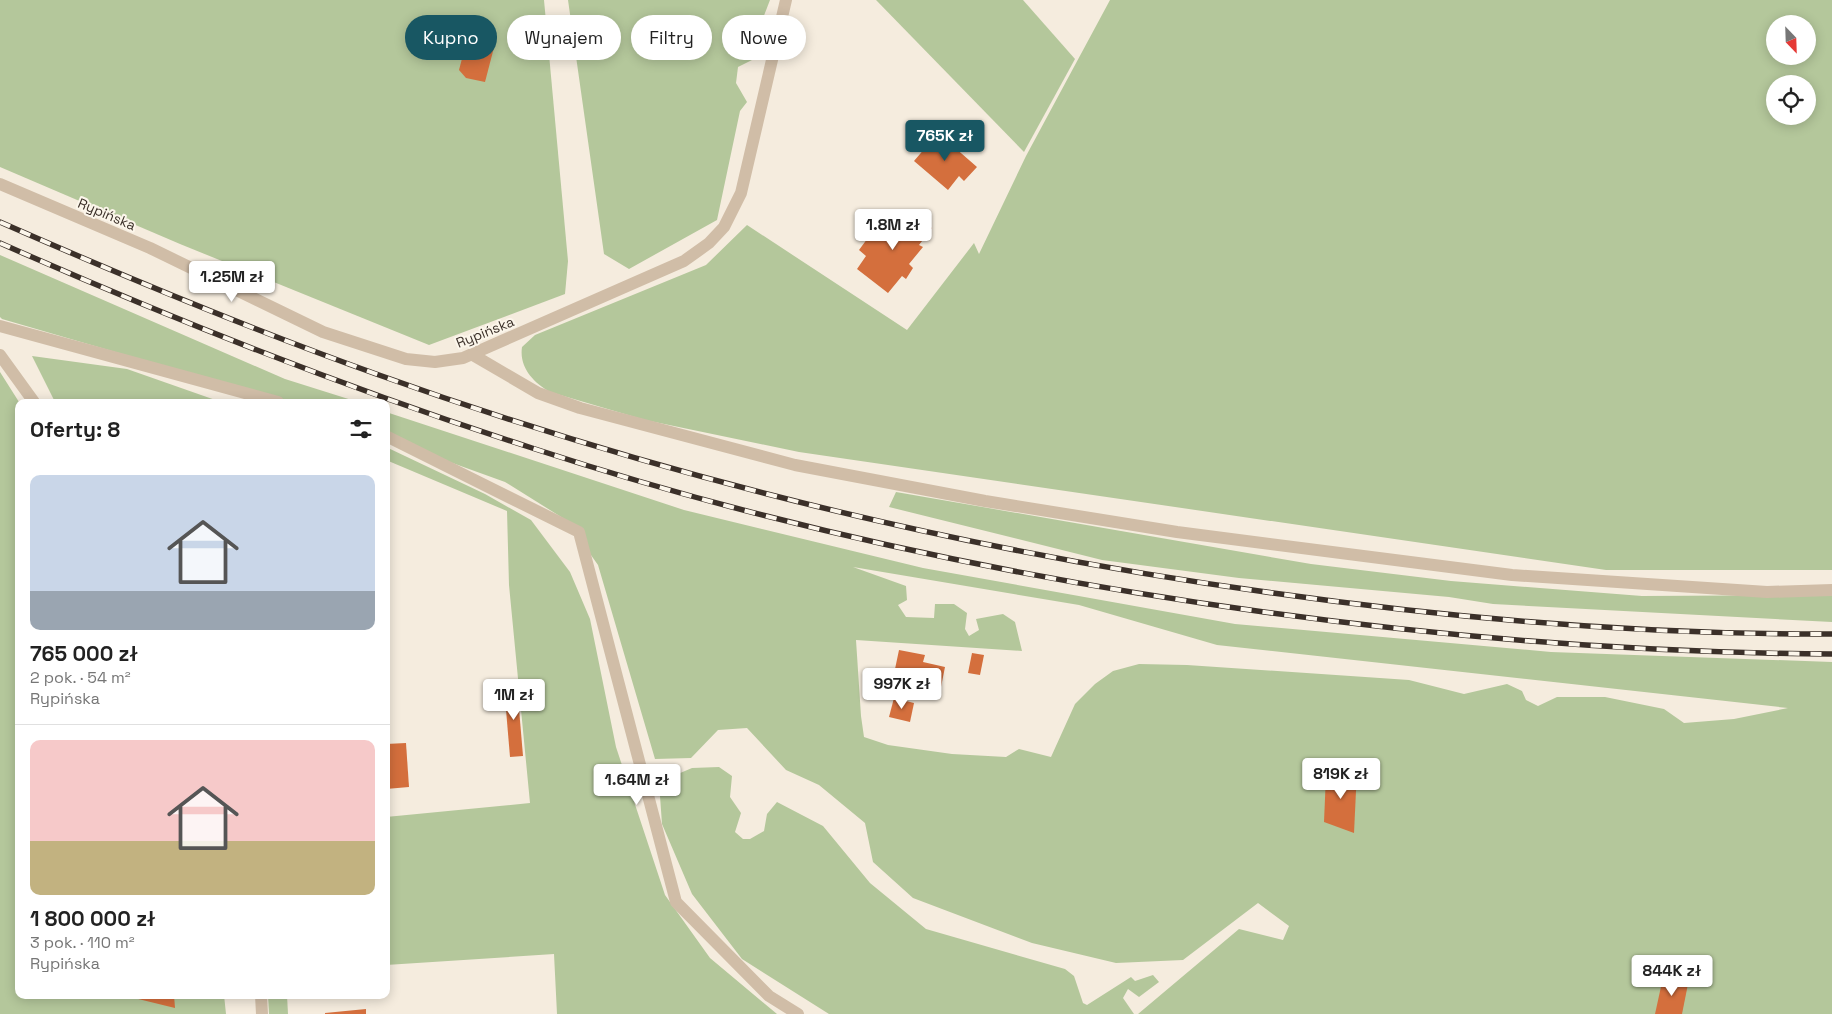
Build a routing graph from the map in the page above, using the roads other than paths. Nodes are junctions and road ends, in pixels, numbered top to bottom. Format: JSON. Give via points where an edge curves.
{"nodes":[{"id":1,"x":786,"y":0,"type":"edge"},
{"id":2,"x":0,"y":184,"type":"edge"},
{"id":3,"x":0,"y":326,"type":"edge"},
{"id":4,"x":0,"y":354,"type":"edge"},
{"id":5,"x":472,"y":355,"type":"junction"},
{"id":6,"x":32,"y":399,"type":"edge"},
{"id":7,"x":267,"y":399,"type":"edge"},
{"id":8,"x":390,"y":438,"type":"edge"},
{"id":9,"x":1832,"y":590,"type":"edge"},
{"id":10,"x":260,"y":999,"type":"edge"},
{"id":11,"x":262,"y":1014,"type":"edge"},
{"id":12,"x":798,"y":1014,"type":"edge"}],
"edges":[{"from":1,"to":5,"type":"street","name":"Rypińska","via":[[741,193],[730,219],[718,235],[684,261]]},
{"from":2,"to":5,"type":"street","name":"Rypińska","via":[[150,248],[323,332],[406,359],[444,362]]},
{"from":3,"to":7,"type":"street"},
{"from":4,"to":6,"type":"street"},
{"from":5,"to":9,"type":"street","via":[[538,393],[580,408],[795,465],[985,500],[1177,532],[1512,575],[1767,592]]},
{"from":8,"to":12,"type":"street","via":[[579,532],[676,902],[769,996]]},
{"from":10,"to":11,"type":"street"}]}
